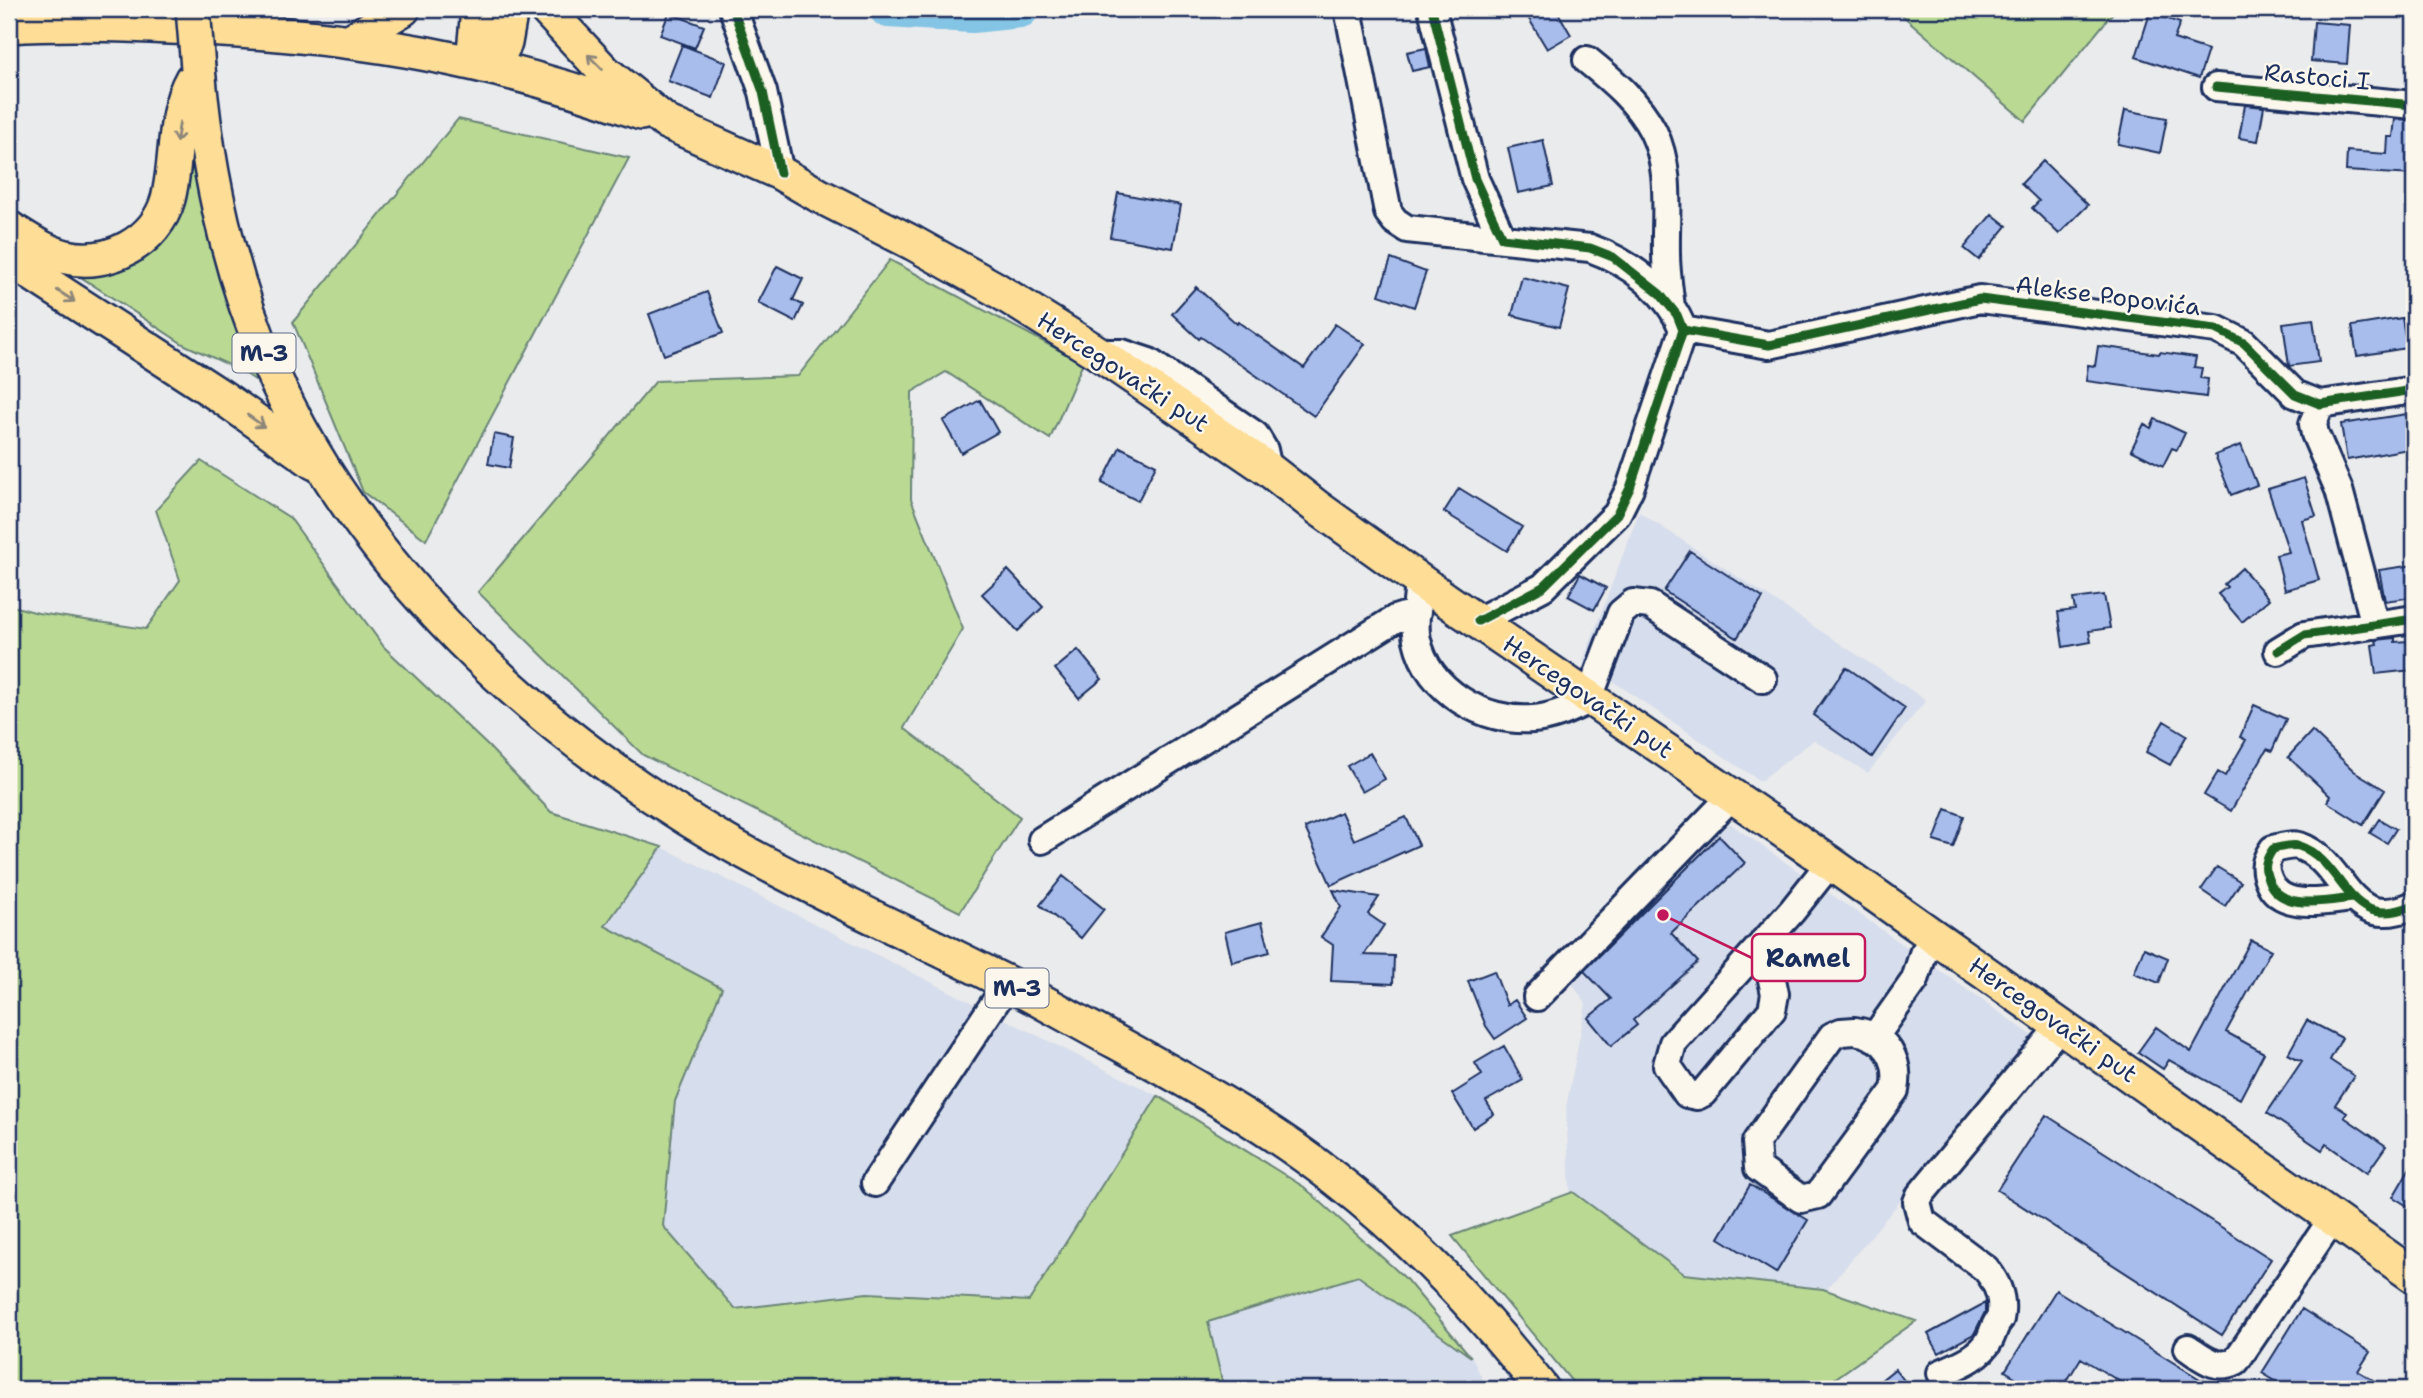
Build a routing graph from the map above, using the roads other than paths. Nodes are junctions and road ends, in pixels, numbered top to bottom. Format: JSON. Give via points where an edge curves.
{"nodes":[{"id":1,"x":193,"y":9,"type":"edge"},
{"id":2,"x":403,"y":9,"type":"edge"},
{"id":3,"x":478,"y":9,"type":"edge"},
{"id":4,"x":511,"y":9,"type":"edge"},
{"id":5,"x":546,"y":9,"type":"edge"},
{"id":6,"x":733,"y":9,"type":"edge"},
{"id":7,"x":1348,"y":9,"type":"edge"},
{"id":8,"x":1433,"y":9,"type":"edge"},
{"id":9,"x":9,"y":26,"type":"edge"},
{"id":10,"x":350,"y":41,"type":"junction"},
{"id":11,"x":1587,"y":60,"type":"dead end"},
{"id":12,"x":483,"y":64,"type":"junction"},
{"id":13,"x":198,"y":68,"type":"junction"},
{"id":14,"x":2216,"y":87,"type":"dead end"},
{"id":15,"x":2414,"y":105,"type":"edge"},
{"id":16,"x":666,"y":122,"type":"junction"},
{"id":17,"x":780,"y":173,"type":"junction"},
{"id":18,"x":9,"y":228,"type":"edge"},
{"id":19,"x":1502,"y":238,"type":"junction"},
{"id":20,"x":9,"y":258,"type":"edge"},
{"id":21,"x":1677,"y":318,"type":"junction"},
{"id":22,"x":2414,"y":390,"type":"edge"},
{"id":23,"x":2320,"y":404,"type":"junction"},
{"id":24,"x":325,"y":470,"type":"junction"},
{"id":25,"x":1418,"y":596,"type":"junction"},
{"id":26,"x":2414,"y":619,"type":"edge"},
{"id":27,"x":1478,"y":621,"type":"junction"},
{"id":28,"x":2375,"y":625,"type":"junction"},
{"id":29,"x":2278,"y":651,"type":"dead end"},
{"id":30,"x":1763,"y":679,"type":"dead end"},
{"id":31,"x":1589,"y":698,"type":"junction"},
{"id":32,"x":1733,"y":795,"type":"junction"},
{"id":33,"x":1042,"y":840,"type":"dead end"},
{"id":34,"x":1830,"y":863,"type":"junction"},
{"id":35,"x":2351,"y":898,"type":"dead end"},
{"id":36,"x":2414,"y":905,"type":"edge"},
{"id":37,"x":1936,"y":937,"type":"junction"},
{"id":38,"x":1764,"y":941,"type":"junction"},
{"id":39,"x":1008,"y":984,"type":"junction"},
{"id":40,"x":1537,"y":998,"type":"dead end"},
{"id":41,"x":2061,"y":1025,"type":"junction"},
{"id":42,"x":1874,"y":1038,"type":"junction"},
{"id":43,"x":875,"y":1183,"type":"dead end"},
{"id":44,"x":2333,"y":1218,"type":"junction"},
{"id":45,"x":2414,"y":1276,"type":"edge"},
{"id":46,"x":2188,"y":1348,"type":"dead end"},
{"id":47,"x":1941,"y":1373,"type":"dead end"},
{"id":48,"x":1542,"y":1389,"type":"edge"}],
"edges":[{"from":1,"to":13,"type":"main road","number":"M-3","bridge":true},
{"from":2,"to":10,"type":"main road"},
{"from":3,"to":12,"type":"main road"},
{"from":4,"to":12,"type":"main road","via":[[505,43]]},
{"from":16,"to":5,"type":"main road","one_way":true,"via":[[605,72]]},
{"from":6,"to":17,"type":"street","via":[[764,92]]},
{"from":7,"to":19,"type":"street","via":[[1388,212],[1407,229]]},
{"from":8,"to":19,"type":"street","via":[[1475,179]]},
{"from":9,"to":10,"type":"main road","via":[[114,24]]},
{"from":10,"to":12,"type":"main road"},
{"from":11,"to":21,"type":"street","via":[[1630,98],[1652,131],[1663,160],[1666,253]]},
{"from":12,"to":16,"type":"main road"},
{"from":13,"to":18,"type":"main road","one_way":true,"via":[[183,103],[168,199],[145,236],[115,254],[84,259],[53,253]]},
{"from":13,"to":24,"type":"main road","number":"M-3","via":[[206,143],[235,270],[270,367]]},
{"from":14,"to":15,"type":"street","name":"Rastoci I"},
{"from":16,"to":17,"type":"main road","name":"Hercegovački put"},
{"from":17,"to":25,"type":"main road","name":"Hercegovački put","via":[[962,270],[1098,353],[1268,468]]},
{"from":19,"to":21,"type":"street","via":[[1590,248],[1613,257],[1660,293]]},
{"from":20,"to":24,"type":"main road","one_way":true},
{"from":21,"to":23,"type":"street","name":"Alekse Popovića","via":[[1769,345],[1980,299],[2216,329],[2244,343],[2295,394]]},
{"from":21,"to":27,"type":"street","via":[[1630,488],[1617,514],[1543,587]]},
{"from":22,"to":23,"type":"street"},
{"from":23,"to":28,"type":"street","via":[[2313,424],[2315,434],[2339,490]]},
{"from":24,"to":39,"type":"main road","number":"M-3","via":[[363,526],[439,615],[514,688],[595,755],[741,849]]},
{"from":25,"to":27,"type":"main road","name":"Hercegovački put"},
{"from":25,"to":31,"type":"street","via":[[1416,638],[1427,664],[1448,690],[1469,705],[1498,716],[1533,719],[1563,712]]},
{"from":25,"to":33,"type":"street","via":[[1395,619]]},
{"from":26,"to":28,"type":"street"},
{"from":27,"to":31,"type":"main road","name":"Hercegovački put"},
{"from":28,"to":29,"type":"street","via":[[2304,635]]},
{"from":30,"to":31,"type":"street","via":[[1650,605],[1633,603],[1621,613]]},
{"from":31,"to":32,"type":"main road","name":"Hercegovački put"},
{"from":32,"to":34,"type":"main road","name":"Hercegovački put"},
{"from":32,"to":40,"type":"street"},
{"from":34,"to":37,"type":"main road","name":"Hercegovački put"},
{"from":34,"to":38,"type":"street"},
{"from":35,"to":36,"type":"street","via":[[2383,911]]},
{"from":37,"to":41,"type":"main road","name":"Hercegovački put"},
{"from":37,"to":42,"type":"street","via":[[1923,954],[1915,980]]},
{"from":38,"to":38,"type":"street","via":[[1673,1042],[1667,1065],[1687,1094],[1703,1093],[1772,1010],[1775,994]]},
{"from":39,"to":43,"type":"street"},
{"from":39,"to":48,"type":"main road","number":"M-3","via":[[1225,1103],[1331,1176],[1428,1259]]},
{"from":41,"to":44,"type":"main road","name":"Hercegovački put"},
{"from":41,"to":47,"type":"street","via":[[1917,1202],[1922,1221],[1986,1269],[2001,1296],[2000,1319],[1979,1353]]},
{"from":42,"to":42,"type":"street","via":[[1895,1057],[1895,1090],[1818,1195],[1801,1199],[1758,1168],[1756,1142],[1832,1036],[1855,1031]]},
{"from":44,"to":45,"type":"main road","name":"Hercegovački put"},
{"from":44,"to":46,"type":"street","via":[[2235,1361],[2216,1366]]}]}
